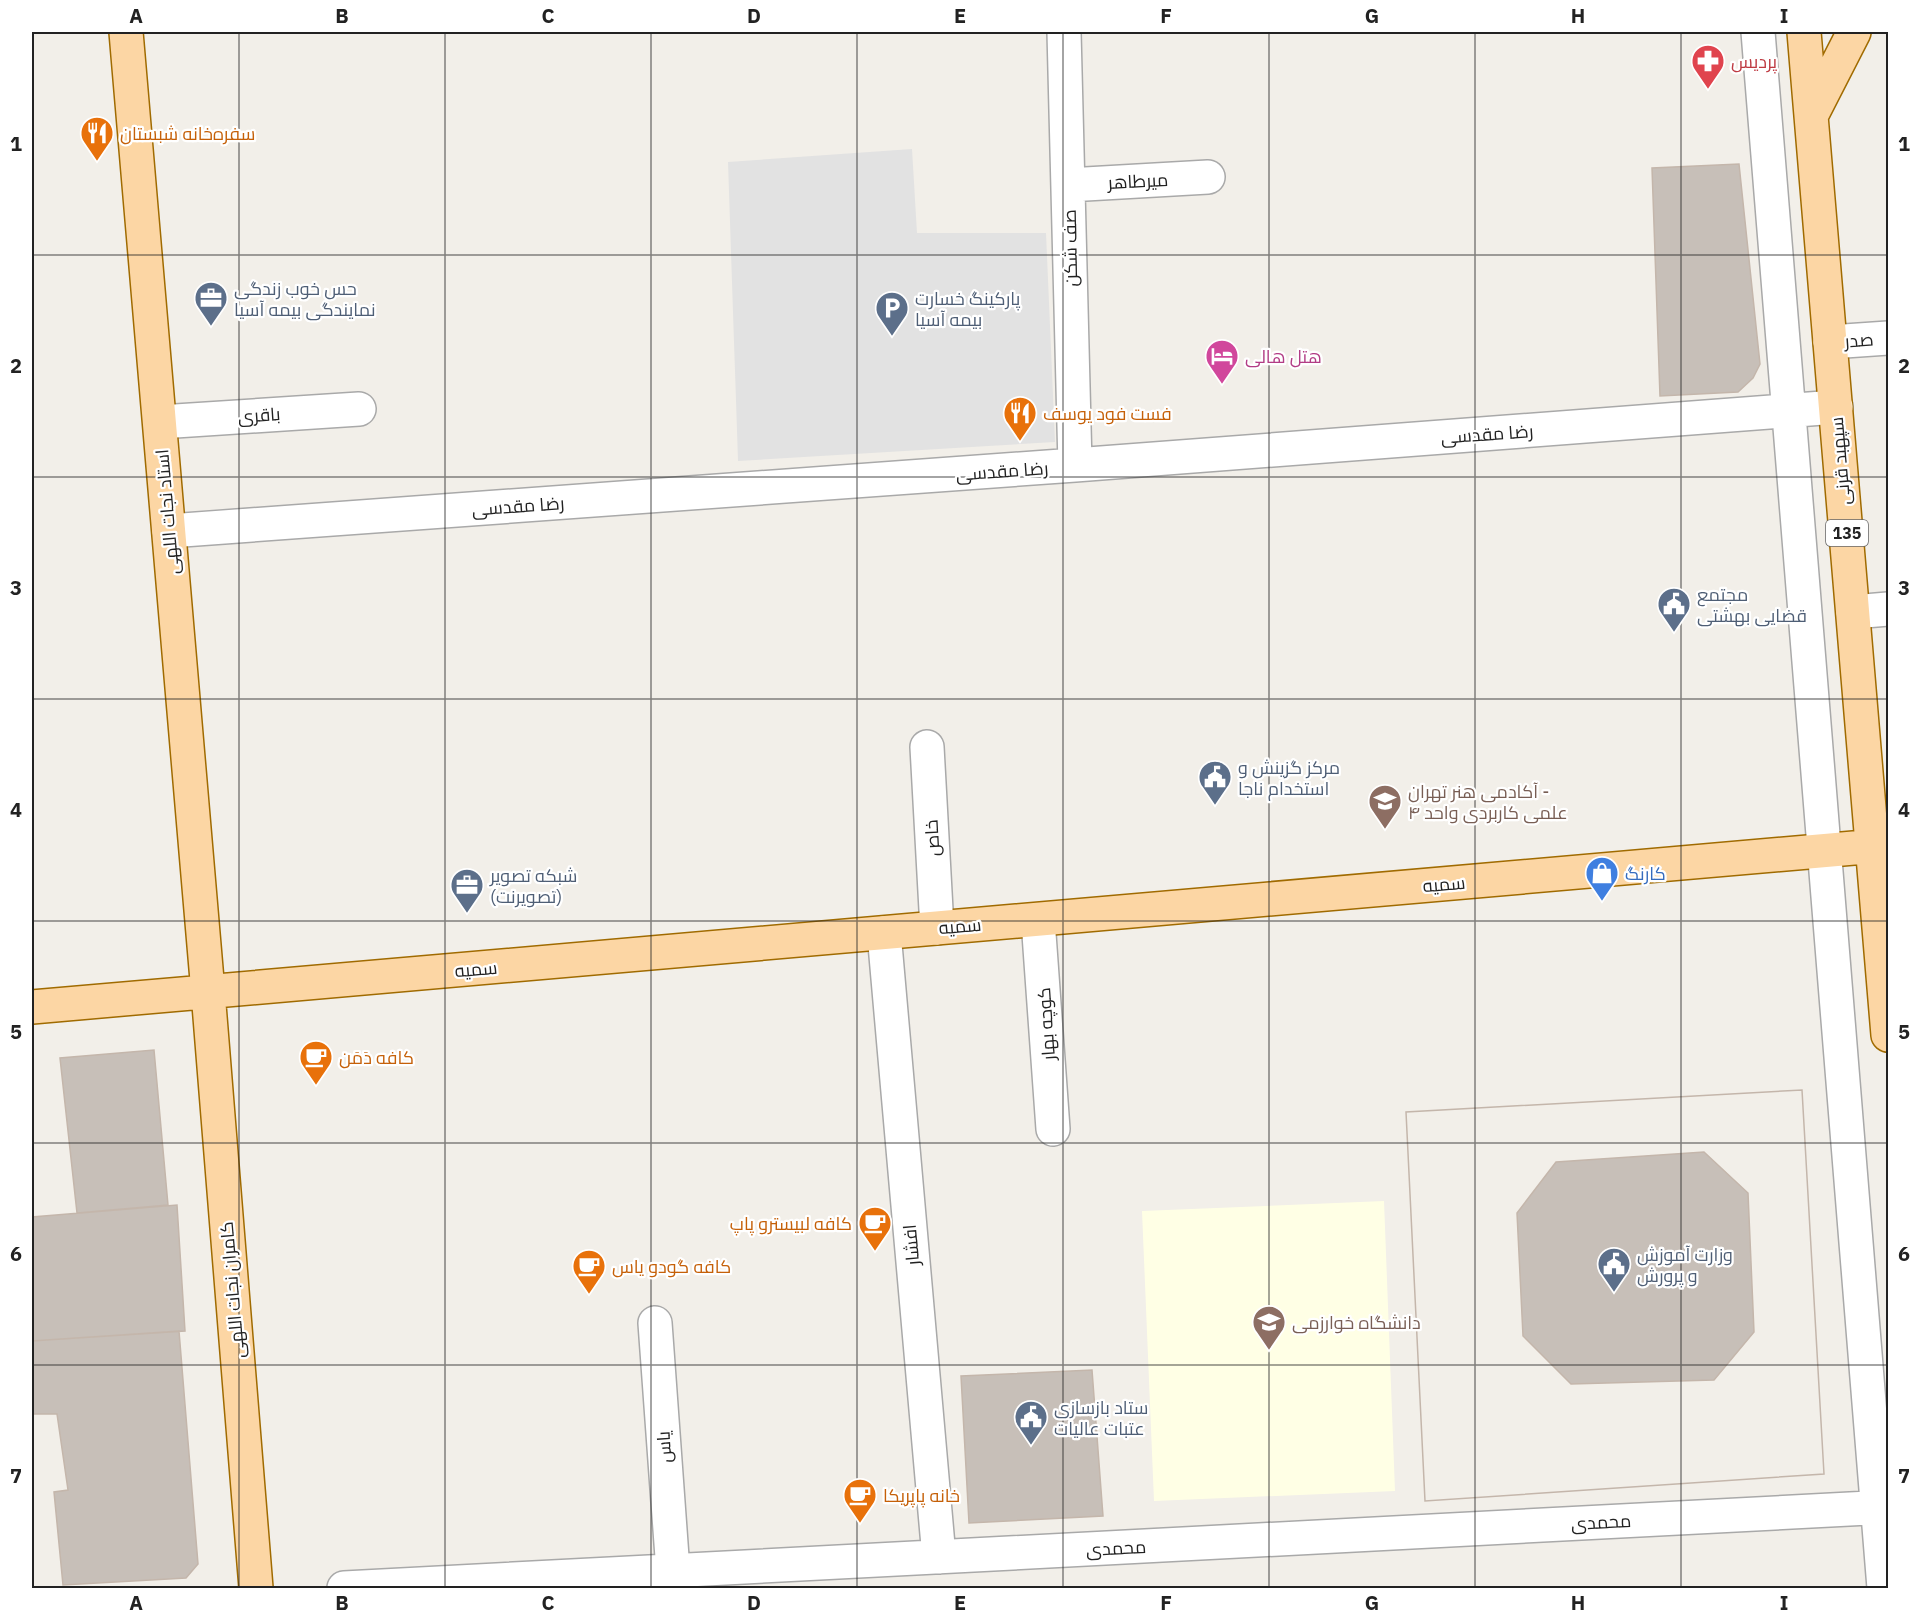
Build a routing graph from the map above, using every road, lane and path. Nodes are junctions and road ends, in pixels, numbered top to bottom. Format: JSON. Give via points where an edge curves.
{"nodes":[{"id":1,"x":126,"y":32,"type":"edge"},
{"id":2,"x":1064,"y":32,"type":"edge"},
{"id":3,"x":1758,"y":32,"type":"edge"},
{"id":4,"x":1804,"y":32,"type":"edge"},
{"id":5,"x":1854,"y":32,"type":"edge"},
{"id":6,"x":1811,"y":116,"type":"junction"},
{"id":7,"x":1208,"y":177,"type":"dead end"},
{"id":8,"x":1068,"y":185,"type":"junction"},
{"id":9,"x":1888,"y":338,"type":"edge"},
{"id":10,"x":1830,"y":342,"type":"junction"},
{"id":11,"x":1836,"y":407,"type":"junction"},
{"id":12,"x":359,"y":409,"type":"dead end"},
{"id":13,"x":1788,"y":410,"type":"junction"},
{"id":14,"x":160,"y":422,"type":"junction"},
{"id":15,"x":1075,"y":465,"type":"junction"},
{"id":16,"x":169,"y":531,"type":"junction"},
{"id":17,"x":1888,"y":609,"type":"edge"},
{"id":18,"x":1853,"y":612,"type":"junction"},
{"id":19,"x":927,"y":747,"type":"dead end"},
{"id":20,"x":1881,"y":846,"type":"edge"},
{"id":21,"x":1824,"y":850,"type":"junction"},
{"id":22,"x":1038,"y":920,"type":"junction"},
{"id":23,"x":937,"y":928,"type":"junction"},
{"id":24,"x":884,"y":933,"type":"junction"},
{"id":25,"x":208,"y":992,"type":"junction"},
{"id":26,"x":32,"y":1007,"type":"edge"},
{"id":27,"x":1888,"y":1035,"type":"edge"},
{"id":28,"x":1053,"y":1129,"type":"dead end"},
{"id":29,"x":655,"y":1323,"type":"dead end"},
{"id":30,"x":1883,"y":1507,"type":"edge"},
{"id":31,"x":939,"y":1557,"type":"junction"},
{"id":32,"x":673,"y":1571,"type":"junction"},
{"id":33,"x":256,"y":1588,"type":"edge"},
{"id":34,"x":344,"y":1588,"type":"edge"},
{"id":35,"x":1884,"y":1588,"type":"edge"}],
"edges":[{"from":1,"to":14,"type":"main road","name":"استاد نجات اللهی"},
{"from":2,"to":8,"type":"street","name":"صف شکن"},
{"from":3,"to":13,"type":"street"},
{"from":4,"to":6,"type":"main road","name":"سپهبد قرنی","number":"135"},
{"from":5,"to":6,"type":"main road"},
{"from":6,"to":10,"type":"main road","name":"سپهبد قرنی","number":"135"},
{"from":7,"to":8,"type":"street","name":"میرطاهر"},
{"from":8,"to":15,"type":"street","name":"صف شکن"},
{"from":9,"to":10,"type":"street","name":"صدر"},
{"from":10,"to":11,"type":"main road","name":"سپهبد قرنی","number":"135"},
{"from":11,"to":13,"type":"street","name":"رضا مقدسی"},
{"from":11,"to":18,"type":"main road","name":"سپهبد قرنی","number":"135"},
{"from":12,"to":14,"type":"street","name":"باقری"},
{"from":13,"to":15,"type":"street","name":"رضا مقدسی"},
{"from":13,"to":21,"type":"street"},
{"from":14,"to":16,"type":"main road","name":"استاد نجات اللهی"},
{"from":15,"to":16,"type":"street","name":"رضا مقدسی"},
{"from":16,"to":25,"type":"main road","name":"استاد نجات اللهی"},
{"from":17,"to":18,"type":"street"},
{"from":18,"to":20,"type":"main road","name":"سپهبد قرنی","number":"135"},
{"from":19,"to":23,"type":"street","name":"خاص"},
{"from":20,"to":21,"type":"main road","name":"سمیه"},
{"from":20,"to":27,"type":"main road","name":"سپهبد قرنی","number":"135"},
{"from":21,"to":22,"type":"main road","name":"سمیه"},
{"from":21,"to":30,"type":"street"},
{"from":22,"to":23,"type":"main road","name":"سمیه"},
{"from":22,"to":28,"type":"street","name":"کوچه بهار"},
{"from":23,"to":24,"type":"main road","name":"سمیه"},
{"from":24,"to":25,"type":"main road","name":"سمیه"},
{"from":24,"to":31,"type":"street","name":"افشار"},
{"from":25,"to":26,"type":"main road","name":"سمیه"},
{"from":25,"to":33,"type":"main road","name":"کامران نجات اللهی"},
{"from":29,"to":32,"type":"street","name":"یاس"},
{"from":30,"to":31,"type":"street","name":"محمدی"},
{"from":30,"to":35,"type":"street"},
{"from":31,"to":32,"type":"street","name":"محمدی"},
{"from":32,"to":34,"type":"street","name":"محمدی"}]}
